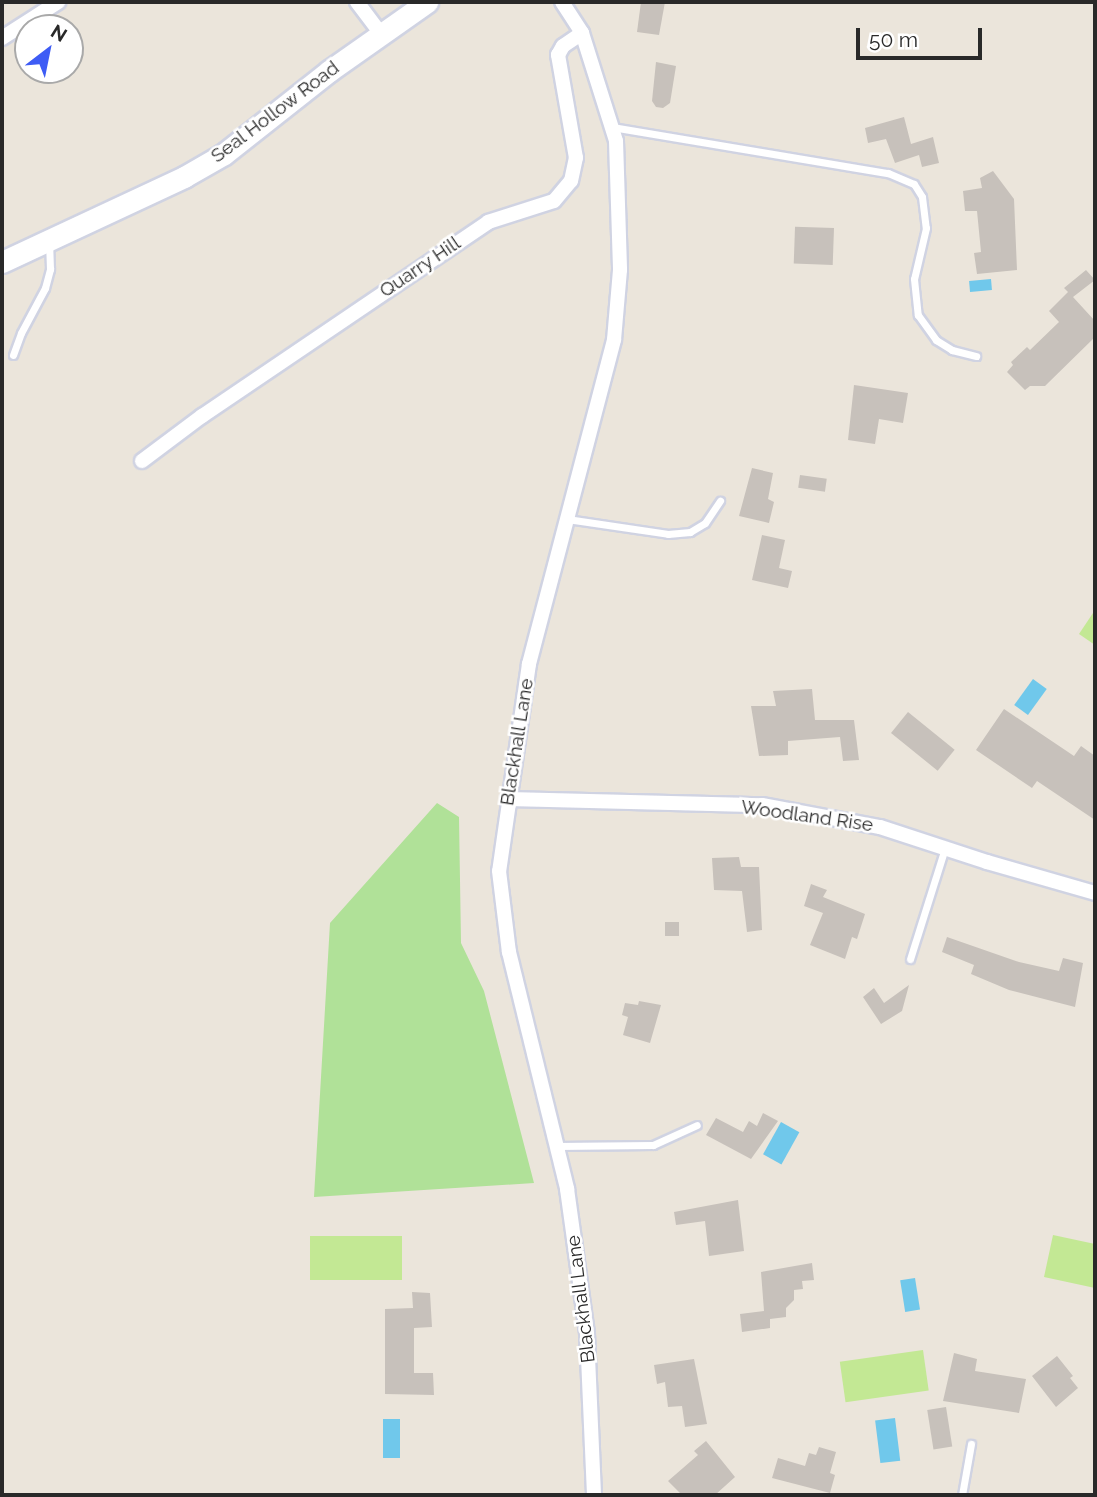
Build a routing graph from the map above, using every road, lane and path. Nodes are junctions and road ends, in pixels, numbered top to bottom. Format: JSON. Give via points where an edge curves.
{"nodes":[{"id":1,"x":58,"y":2,"type":"edge"},
{"id":2,"x":357,"y":2,"type":"edge"},
{"id":3,"x":427,"y":2,"type":"edge"},
{"id":4,"x":562,"y":2,"type":"edge"},
{"id":5,"x":380,"y":33,"type":"junction"},
{"id":6,"x":582,"y":33,"type":"junction"},
{"id":7,"x":2,"y":38,"type":"edge"},
{"id":8,"x":611,"y":127,"type":"junction"},
{"id":9,"x":48,"y":241,"type":"junction"},
{"id":10,"x":4,"y":255,"type":"edge"},
{"id":11,"x":13,"y":355,"type":"dead end"},
{"id":12,"x":976,"y":356,"type":"dead end"},
{"id":13,"x":142,"y":461,"type":"dead end"},
{"id":14,"x":720,"y":501,"type":"dead end"},
{"id":15,"x":567,"y":519,"type":"junction"},
{"id":16,"x":508,"y":799,"type":"junction"},
{"id":17,"x":945,"y":848,"type":"junction"},
{"id":18,"x":1095,"y":893,"type":"edge"},
{"id":19,"x":910,"y":959,"type":"dead end"},
{"id":20,"x":697,"y":1125,"type":"dead end"},
{"id":21,"x":556,"y":1146,"type":"junction"},
{"id":22,"x":971,"y":1444,"type":"dead end"},
{"id":23,"x":594,"y":1495,"type":"edge"},
{"id":24,"x":962,"y":1495,"type":"edge"}],
"edges":[{"from":1,"to":7,"type":"street"},
{"from":2,"to":5,"type":"street"},
{"from":3,"to":5,"type":"main road","name":"Seal Hollow Road"},
{"from":4,"to":6,"type":"street","name":"Blackhall Lane"},
{"from":5,"to":9,"type":"main road","name":"Seal Hollow Road","via":[[224,154]]},
{"from":6,"to":8,"type":"street","name":"Blackhall Lane"},
{"from":6,"to":13,"type":"street","name":"Quarry Hill","via":[[570,39],[558,55],[576,158],[571,181],[554,201],[488,222]]},
{"from":8,"to":12,"type":"lane","via":[[888,173],[914,184],[922,197],[926,228],[914,279],[918,315],[936,340]]},
{"from":8,"to":15,"type":"street","name":"Blackhall Lane","via":[[616,141],[620,270],[614,340]]},
{"from":9,"to":10,"type":"main road","name":"Seal Hollow Road"},
{"from":9,"to":11,"type":"lane","via":[[51,269]]},
{"from":14,"to":15,"type":"lane","via":[[705,523],[668,534]]},
{"from":15,"to":16,"type":"street","name":"Blackhall Lane","via":[[529,664]]},
{"from":16,"to":17,"type":"street","name":"Woodland Rise","via":[[762,805],[880,827]]},
{"from":16,"to":21,"type":"street","name":"Blackhall Lane","via":[[499,871],[509,952]]},
{"from":17,"to":18,"type":"street","name":"Woodland Rise"},
{"from":17,"to":19,"type":"lane"},
{"from":20,"to":21,"type":"lane","via":[[653,1144]]},
{"from":21,"to":23,"type":"street","name":"Blackhall Lane","via":[[567,1189],[587,1334]]},
{"from":22,"to":24,"type":"lane"}]}
